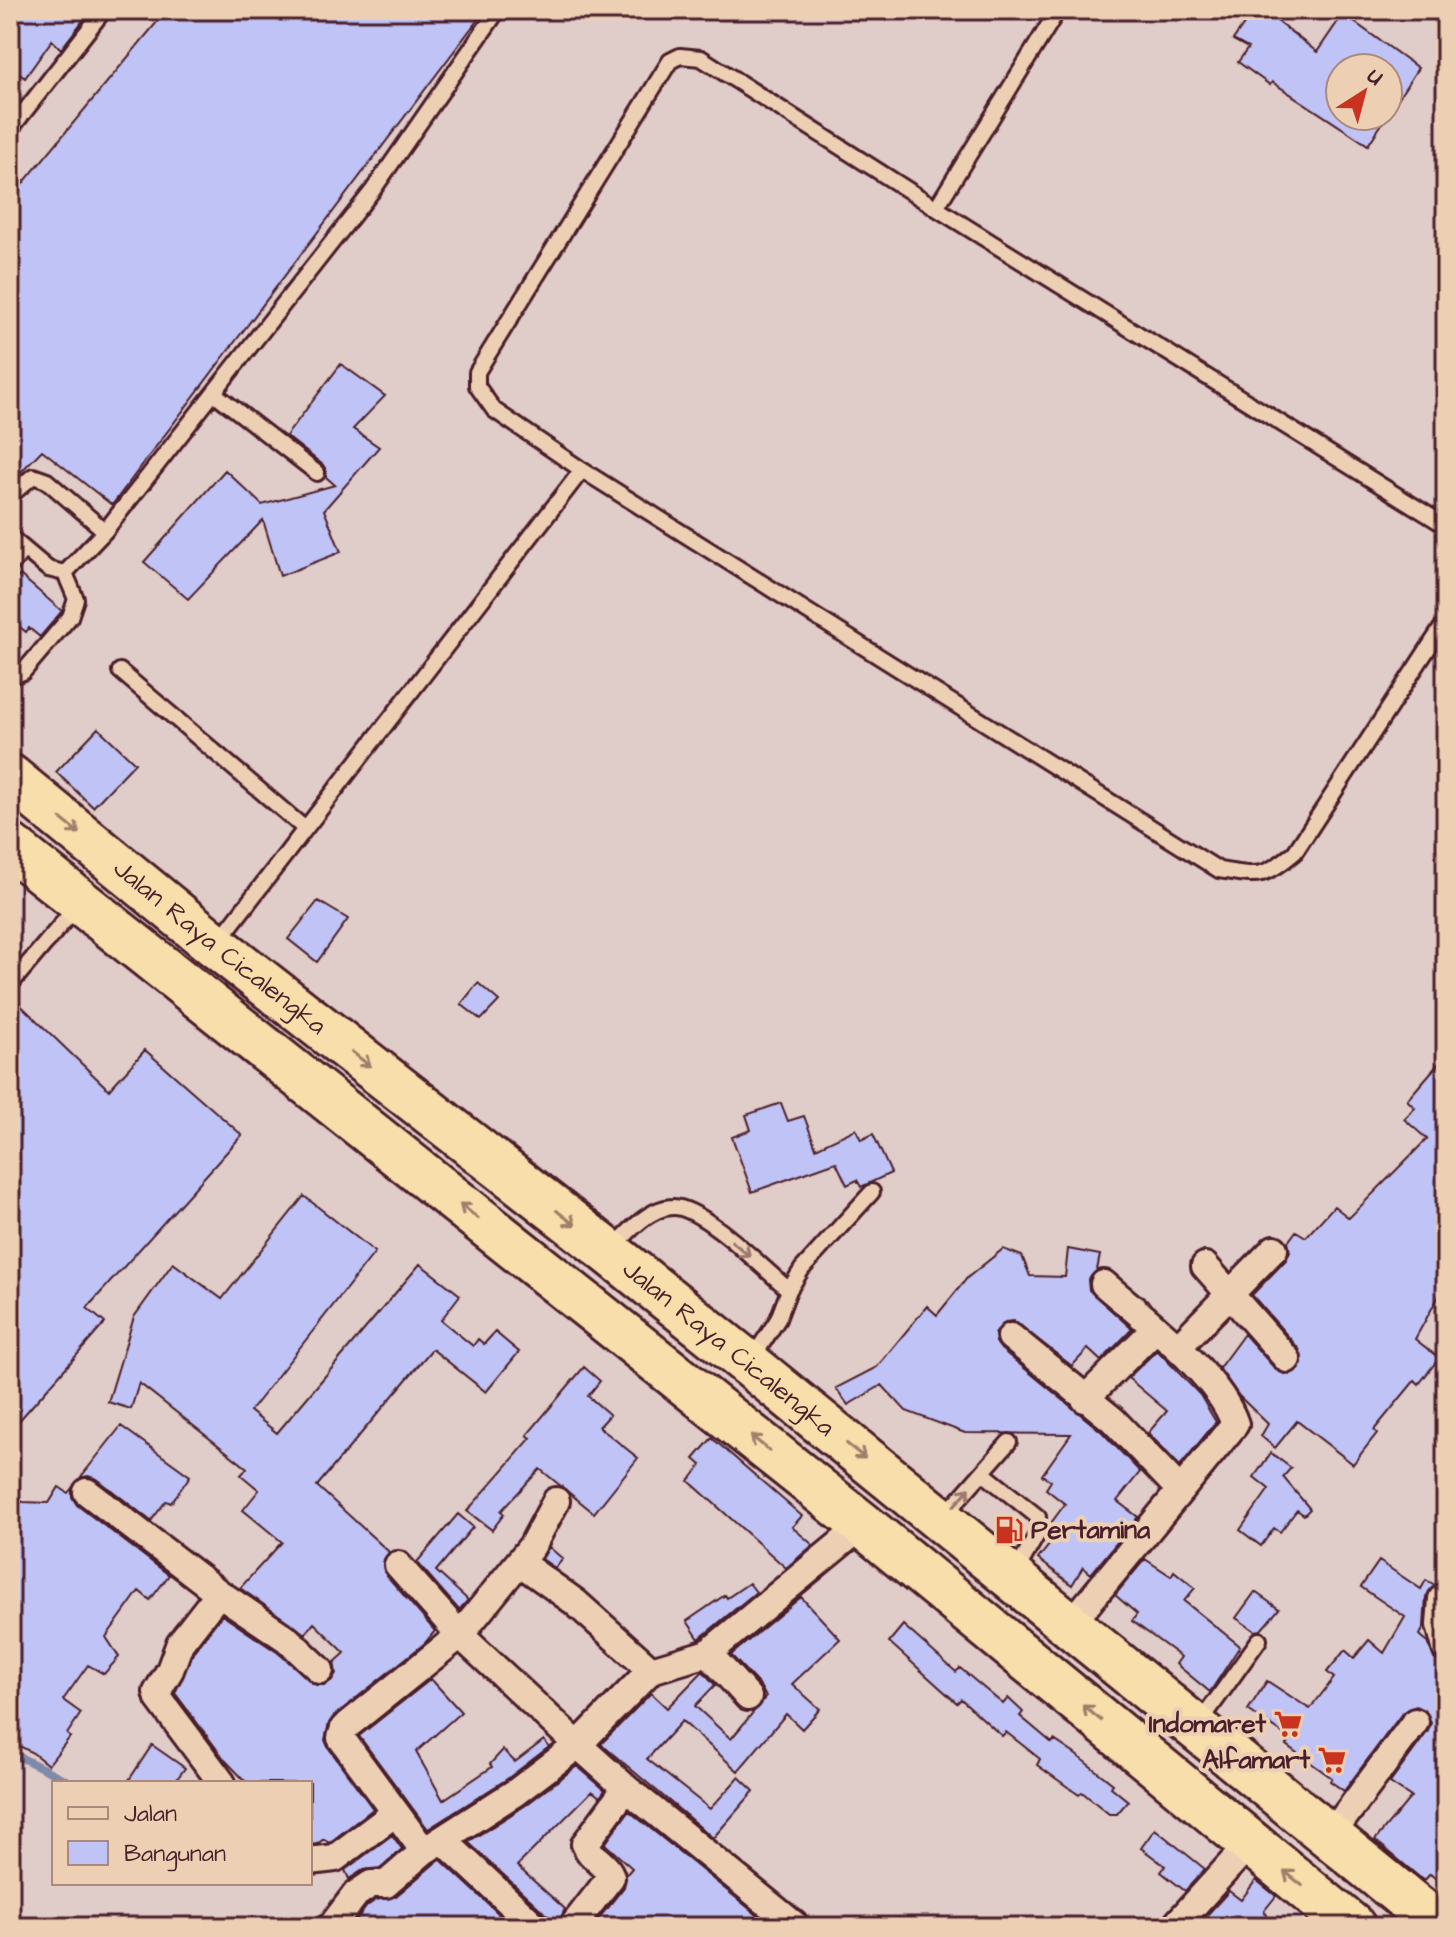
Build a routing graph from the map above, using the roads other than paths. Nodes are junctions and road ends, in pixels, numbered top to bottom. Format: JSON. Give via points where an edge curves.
{"nodes":[{"id":1,"x":104,"y":10,"type":"edge"},
{"id":2,"x":498,"y":10,"type":"edge"},
{"id":3,"x":1058,"y":10,"type":"edge"},
{"id":4,"x":15,"y":113,"type":"edge"},
{"id":5,"x":10,"y":130,"type":"edge"},
{"id":6,"x":936,"y":208,"type":"junction"},
{"id":7,"x":214,"y":393,"type":"junction"},
{"id":8,"x":582,"y":470,"type":"junction"},
{"id":9,"x":317,"y":473,"type":"dead end"},
{"id":10,"x":10,"y":496,"type":"edge"},
{"id":11,"x":1446,"y":526,"type":"edge"},
{"id":12,"x":105,"y":531,"type":"junction"},
{"id":13,"x":10,"y":537,"type":"edge"},
{"id":14,"x":24,"y":549,"type":"junction"},
{"id":15,"x":10,"y":566,"type":"edge"},
{"id":16,"x":65,"y":573,"type":"junction"},
{"id":17,"x":1446,"y":621,"type":"edge"},
{"id":18,"x":120,"y":671,"type":"dead end"},
{"id":19,"x":10,"y":677,"type":"edge"},
{"id":20,"x":10,"y":777,"type":"edge"},
{"id":21,"x":304,"y":828,"type":"junction"},
{"id":22,"x":10,"y":846,"type":"edge"},
{"id":23,"x":81,"y":901,"type":"junction"},
{"id":24,"x":215,"y":945,"type":"junction"},
{"id":25,"x":10,"y":985,"type":"edge"},
{"id":26,"x":872,"y":1192,"type":"dead end"},
{"id":27,"x":1274,"y":1249,"type":"dead end"},
{"id":28,"x":609,"y":1252,"type":"junction"},
{"id":29,"x":1205,"y":1266,"type":"dead end"},
{"id":30,"x":1104,"y":1284,"type":"dead end"},
{"id":31,"x":789,"y":1290,"type":"junction"},
{"id":32,"x":1229,"y":1293,"type":"junction"},
{"id":33,"x":1156,"y":1328,"type":"junction"},
{"id":34,"x":1011,"y":1337,"type":"dead end"},
{"id":35,"x":1178,"y":1347,"type":"junction"},
{"id":36,"x":1287,"y":1359,"type":"dead end"},
{"id":37,"x":749,"y":1364,"type":"junction"},
{"id":38,"x":1085,"y":1399,"type":"junction"},
{"id":39,"x":1009,"y":1442,"type":"dead end"},
{"id":40,"x":983,"y":1473,"type":"junction"},
{"id":41,"x":1179,"y":1489,"type":"junction"},
{"id":42,"x":87,"y":1492,"type":"dead end"},
{"id":43,"x":556,"y":1501,"type":"dead end"},
{"id":44,"x":940,"y":1521,"type":"junction"},
{"id":45,"x":863,"y":1525,"type":"junction"},
{"id":46,"x":519,"y":1562,"type":"junction"},
{"id":47,"x":398,"y":1565,"type":"dead end"},
{"id":48,"x":1012,"y":1578,"type":"junction"},
{"id":49,"x":219,"y":1593,"type":"junction"},
{"id":50,"x":1442,"y":1599,"type":"dead end"},
{"id":51,"x":1070,"y":1625,"type":"junction"},
{"id":52,"x":460,"y":1635,"type":"junction"},
{"id":53,"x":1259,"y":1640,"type":"dead end"},
{"id":54,"x":1446,"y":1648,"type":"edge"},
{"id":55,"x":708,"y":1653,"type":"junction"},
{"id":56,"x":320,"y":1670,"type":"dead end"},
{"id":57,"x":651,"y":1670,"type":"junction"},
{"id":58,"x":748,"y":1697,"type":"dead end"},
{"id":59,"x":1415,"y":1722,"type":"dead end"},
{"id":60,"x":1196,"y":1727,"type":"junction"},
{"id":61,"x":578,"y":1745,"type":"junction"},
{"id":62,"x":220,"y":1781,"type":"edge"},
{"id":63,"x":626,"y":1788,"type":"junction"},
{"id":64,"x":395,"y":1813,"type":"junction"},
{"id":65,"x":1330,"y":1836,"type":"junction"},
{"id":66,"x":1250,"y":1843,"type":"junction"},
{"id":67,"x":434,"y":1845,"type":"junction"},
{"id":68,"x":312,"y":1861,"type":"edge"},
{"id":69,"x":331,"y":1927,"type":"edge"},
{"id":70,"x":536,"y":1927,"type":"edge"},
{"id":71,"x":572,"y":1927,"type":"edge"},
{"id":72,"x":797,"y":1927,"type":"edge"},
{"id":73,"x":1174,"y":1927,"type":"edge"},
{"id":74,"x":1353,"y":1927,"type":"edge"},
{"id":75,"x":1441,"y":1927,"type":"edge"}],
"edges":[{"from":1,"to":4,"type":"lane"},
{"from":2,"to":7,"type":"lane","via":[[373,190]]},
{"from":3,"to":6,"type":"lane"},
{"from":4,"to":5,"type":"lane"},
{"from":6,"to":8,"type":"lane","via":[[701,58],[680,56],[670,61],[477,372],[477,386],[494,410]]},
{"from":6,"to":11,"type":"lane"},
{"from":7,"to":9,"type":"lane"},
{"from":7,"to":12,"type":"lane"},
{"from":8,"to":17,"type":"lane","via":[[1219,870],[1252,875],[1273,870],[1295,852]]},
{"from":8,"to":21,"type":"lane"},
{"from":10,"to":12,"type":"lane","via":[[33,476],[47,481]]},
{"from":12,"to":16,"type":"lane"},
{"from":13,"to":14,"type":"lane"},
{"from":14,"to":15,"type":"lane"},
{"from":14,"to":16,"type":"lane","via":[[48,569]]},
{"from":16,"to":19,"type":"lane","via":[[76,599],[70,617],[23,672]]},
{"from":18,"to":21,"type":"lane"},
{"from":20,"to":24,"type":"highway","name":"Jalan Raya Cicalengka","one_way":true},
{"from":21,"to":24,"type":"lane"},
{"from":22,"to":23,"type":"highway","name":"Jalan Raya Cicalengka"},
{"from":23,"to":25,"type":"lane"},
{"from":45,"to":23,"type":"highway","name":"Jalan Raya Cicalengka","one_way":true},
{"from":24,"to":28,"type":"highway","name":"Jalan Raya Cicalengka","one_way":true},
{"from":26,"to":31,"type":"lane"},
{"from":27,"to":32,"type":"street"},
{"from":28,"to":31,"type":"lane","one_way":true,"via":[[630,1229],[662,1208],[675,1206],[715,1227]]},
{"from":28,"to":37,"type":"highway","name":"Jalan Raya Cicalengka"},
{"from":29,"to":32,"type":"street"},
{"from":30,"to":33,"type":"street"},
{"from":31,"to":37,"type":"lane","via":[[778,1319]]},
{"from":32,"to":35,"type":"street"},
{"from":32,"to":36,"type":"street"},
{"from":33,"to":35,"type":"street"},
{"from":33,"to":38,"type":"street"},
{"from":34,"to":38,"type":"street"},
{"from":35,"to":41,"type":"street","via":[[1220,1396],[1235,1424]]},
{"from":37,"to":44,"type":"highway","name":"Jalan Raya Cicalengka","one_way":true},
{"from":38,"to":41,"type":"street","via":[[1113,1420]]},
{"from":39,"to":40,"type":"lane"},
{"from":44,"to":40,"type":"lane","one_way":true},
{"from":40,"to":48,"type":"lane","via":[[1038,1517],[1038,1533]]},
{"from":41,"to":51,"type":"street"},
{"from":42,"to":49,"type":"street"},
{"from":43,"to":46,"type":"street"},
{"from":44,"to":48,"type":"highway","name":"Jalan Raya Cicalengka"},
{"from":45,"to":55,"type":"street"},
{"from":66,"to":45,"type":"highway","name":"Jalan Raya Cicalengka","one_way":true},
{"from":46,"to":52,"type":"street"},
{"from":46,"to":57,"type":"street","via":[[575,1602]]},
{"from":47,"to":52,"type":"street"},
{"from":48,"to":51,"type":"highway","name":"Jalan Raya Cicalengka"},
{"from":49,"to":56,"type":"street","via":[[287,1639]]},
{"from":49,"to":62,"type":"street","via":[[180,1643],[157,1692]]},
{"from":50,"to":54,"type":"street","via":[[1440,1625]]},
{"from":51,"to":60,"type":"highway","name":"Jalan Raya Cicalengka"},
{"from":52,"to":61,"type":"street"},
{"from":52,"to":64,"type":"street","via":[[341,1734]]},
{"from":53,"to":60,"type":"lane"},
{"from":55,"to":57,"type":"street"},
{"from":55,"to":58,"type":"street"},
{"from":57,"to":61,"type":"street"},
{"from":59,"to":65,"type":"street"},
{"from":60,"to":65,"type":"highway","name":"Jalan Raya Cicalengka"},
{"from":61,"to":63,"type":"street"},
{"from":61,"to":67,"type":"street"},
{"from":63,"to":71,"type":"street","via":[[585,1844],[611,1877]]},
{"from":63,"to":72,"type":"street"},
{"from":64,"to":67,"type":"street"},
{"from":64,"to":68,"type":"street","via":[[335,1858]]},
{"from":65,"to":75,"type":"highway","name":"Jalan Raya Cicalengka"},
{"from":66,"to":73,"type":"street"},
{"from":74,"to":66,"type":"highway","name":"Jalan Raya Cicalengka","one_way":true},
{"from":67,"to":69,"type":"street","via":[[386,1884],[371,1884],[356,1894]]},
{"from":67,"to":70,"type":"street"}]}
